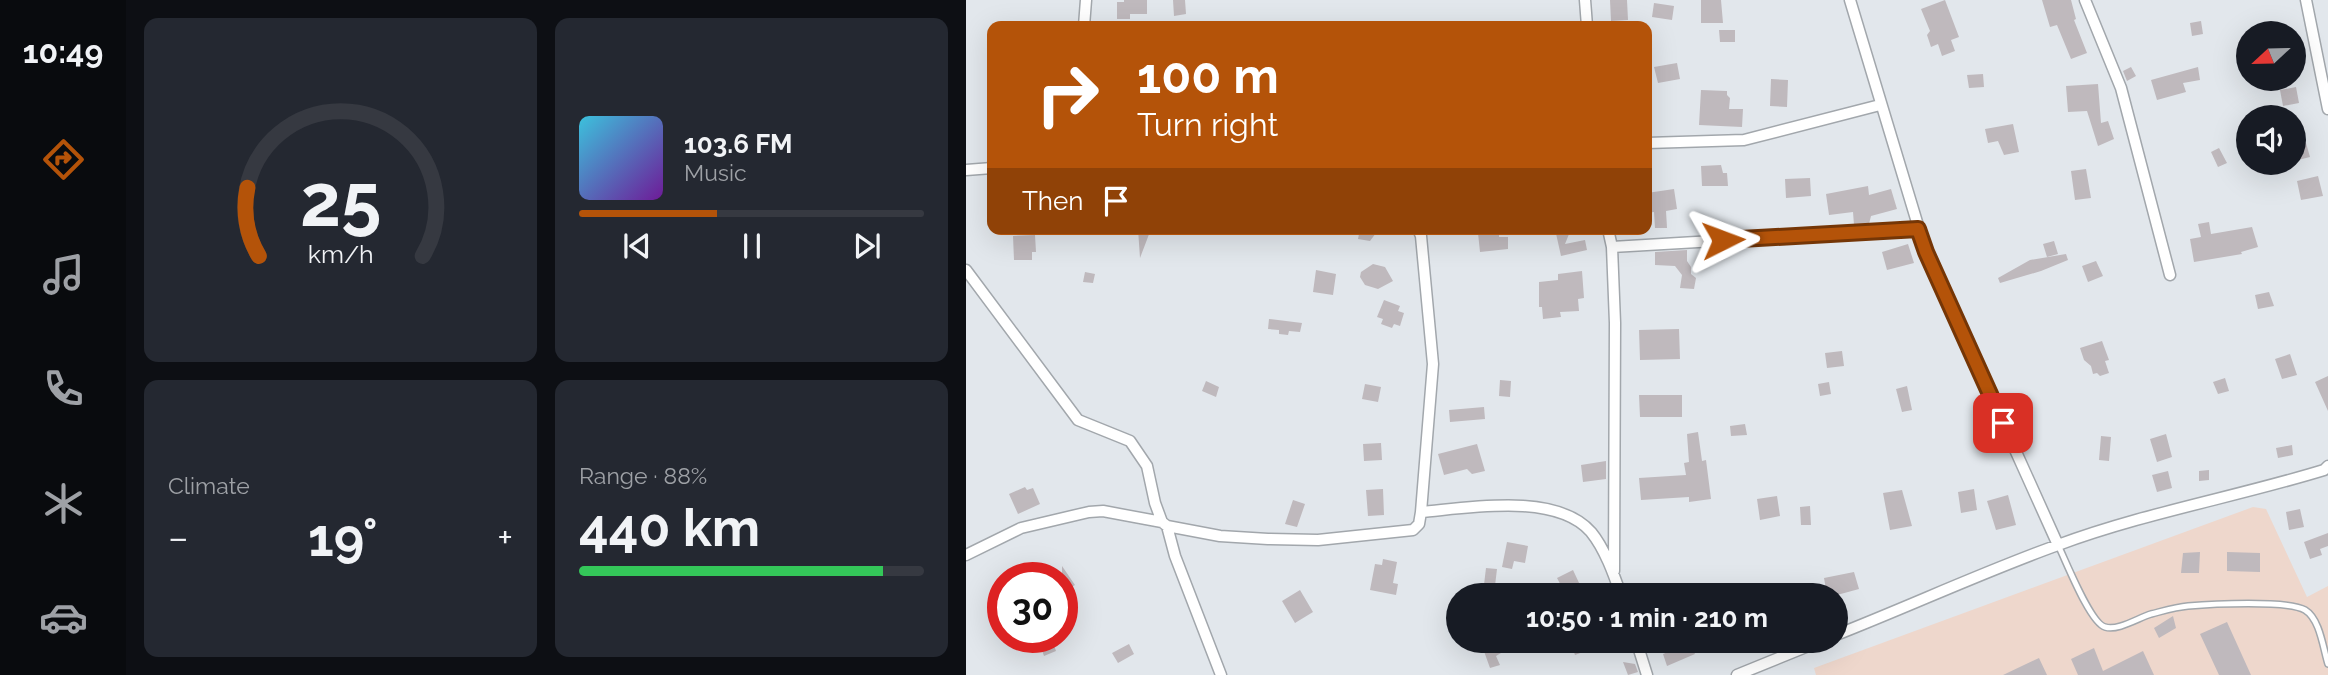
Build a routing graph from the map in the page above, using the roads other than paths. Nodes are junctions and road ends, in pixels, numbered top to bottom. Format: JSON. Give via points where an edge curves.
{"nodes":[{"id":1,"x":1086,"y":0,"type":"edge"},
{"id":2,"x":1585,"y":0,"type":"edge"},
{"id":3,"x":1850,"y":0,"type":"edge"},
{"id":4,"x":2085,"y":0,"type":"edge"},
{"id":5,"x":2306,"y":0,"type":"edge"},
{"id":6,"x":1084,"y":21,"type":"edge"},
{"id":7,"x":1587,"y":21,"type":"edge"},
{"id":8,"x":1880,"y":105,"type":"junction"},
{"id":9,"x":2328,"y":109,"type":"edge"},
{"id":10,"x":1652,"y":143,"type":"edge"},
{"id":11,"x":987,"y":168,"type":"edge"},
{"id":12,"x":966,"y":170,"type":"edge"},
{"id":13,"x":1918,"y":229,"type":"junction"},
{"id":14,"x":1421,"y":235,"type":"edge"},
{"id":15,"x":1609,"y":235,"type":"edge"},
{"id":16,"x":1612,"y":247,"type":"junction"},
{"id":17,"x":966,"y":270,"type":"edge"},
{"id":18,"x":2170,"y":275,"type":"dead end"},
{"id":19,"x":2328,"y":466,"type":"edge"},
{"id":20,"x":1421,"y":512,"type":"junction"},
{"id":21,"x":1165,"y":524,"type":"junction"},
{"id":22,"x":2058,"y":545,"type":"junction"},
{"id":23,"x":966,"y":555,"type":"edge"},
{"id":24,"x":1614,"y":574,"type":"junction"},
{"id":25,"x":1617,"y":583,"type":"edge"},
{"id":26,"x":1848,"y":630,"type":"edge"},
{"id":27,"x":1640,"y":653,"type":"edge"},
{"id":28,"x":1791,"y":653,"type":"edge"},
{"id":29,"x":2328,"y":664,"type":"edge"},
{"id":30,"x":1221,"y":675,"type":"edge"},
{"id":31,"x":1647,"y":675,"type":"edge"},
{"id":32,"x":1737,"y":675,"type":"edge"}],
"edges":[{"from":1,"to":6,"type":"street"},
{"from":2,"to":7,"type":"street"},
{"from":3,"to":8,"type":"street"},
{"from":4,"to":18,"type":"street","via":[[2121,88]]},
{"from":5,"to":9,"type":"street"},
{"from":8,"to":10,"type":"street","via":[[1744,140]]},
{"from":8,"to":13,"type":"street"},
{"from":11,"to":12,"type":"street"},
{"from":13,"to":16,"type":"street"},
{"from":13,"to":22,"type":"street"},
{"from":14,"to":20,"type":"street","via":[[1433,364]]},
{"from":15,"to":16,"type":"street"},
{"from":16,"to":24,"type":"street"},
{"from":17,"to":21,"type":"street","via":[[1078,420],[1130,441],[1147,466]]},
{"from":19,"to":22,"type":"street"},
{"from":20,"to":21,"type":"street","via":[[1419,524],[1412,530],[1318,540],[1220,536]]},
{"from":20,"to":24,"type":"street","via":[[1495,506],[1564,513],[1592,533]]},
{"from":21,"to":23,"type":"street","via":[[1089,512],[1021,528]]},
{"from":21,"to":30,"type":"street"},
{"from":22,"to":26,"type":"street"},
{"from":22,"to":29,"type":"lane","via":[[2090,611],[2106,628],[2185,606],[2283,606],[2304,610],[2315,620]]},
{"from":24,"to":25,"type":"street"},
{"from":27,"to":31,"type":"street"},
{"from":28,"to":32,"type":"street"}]}
